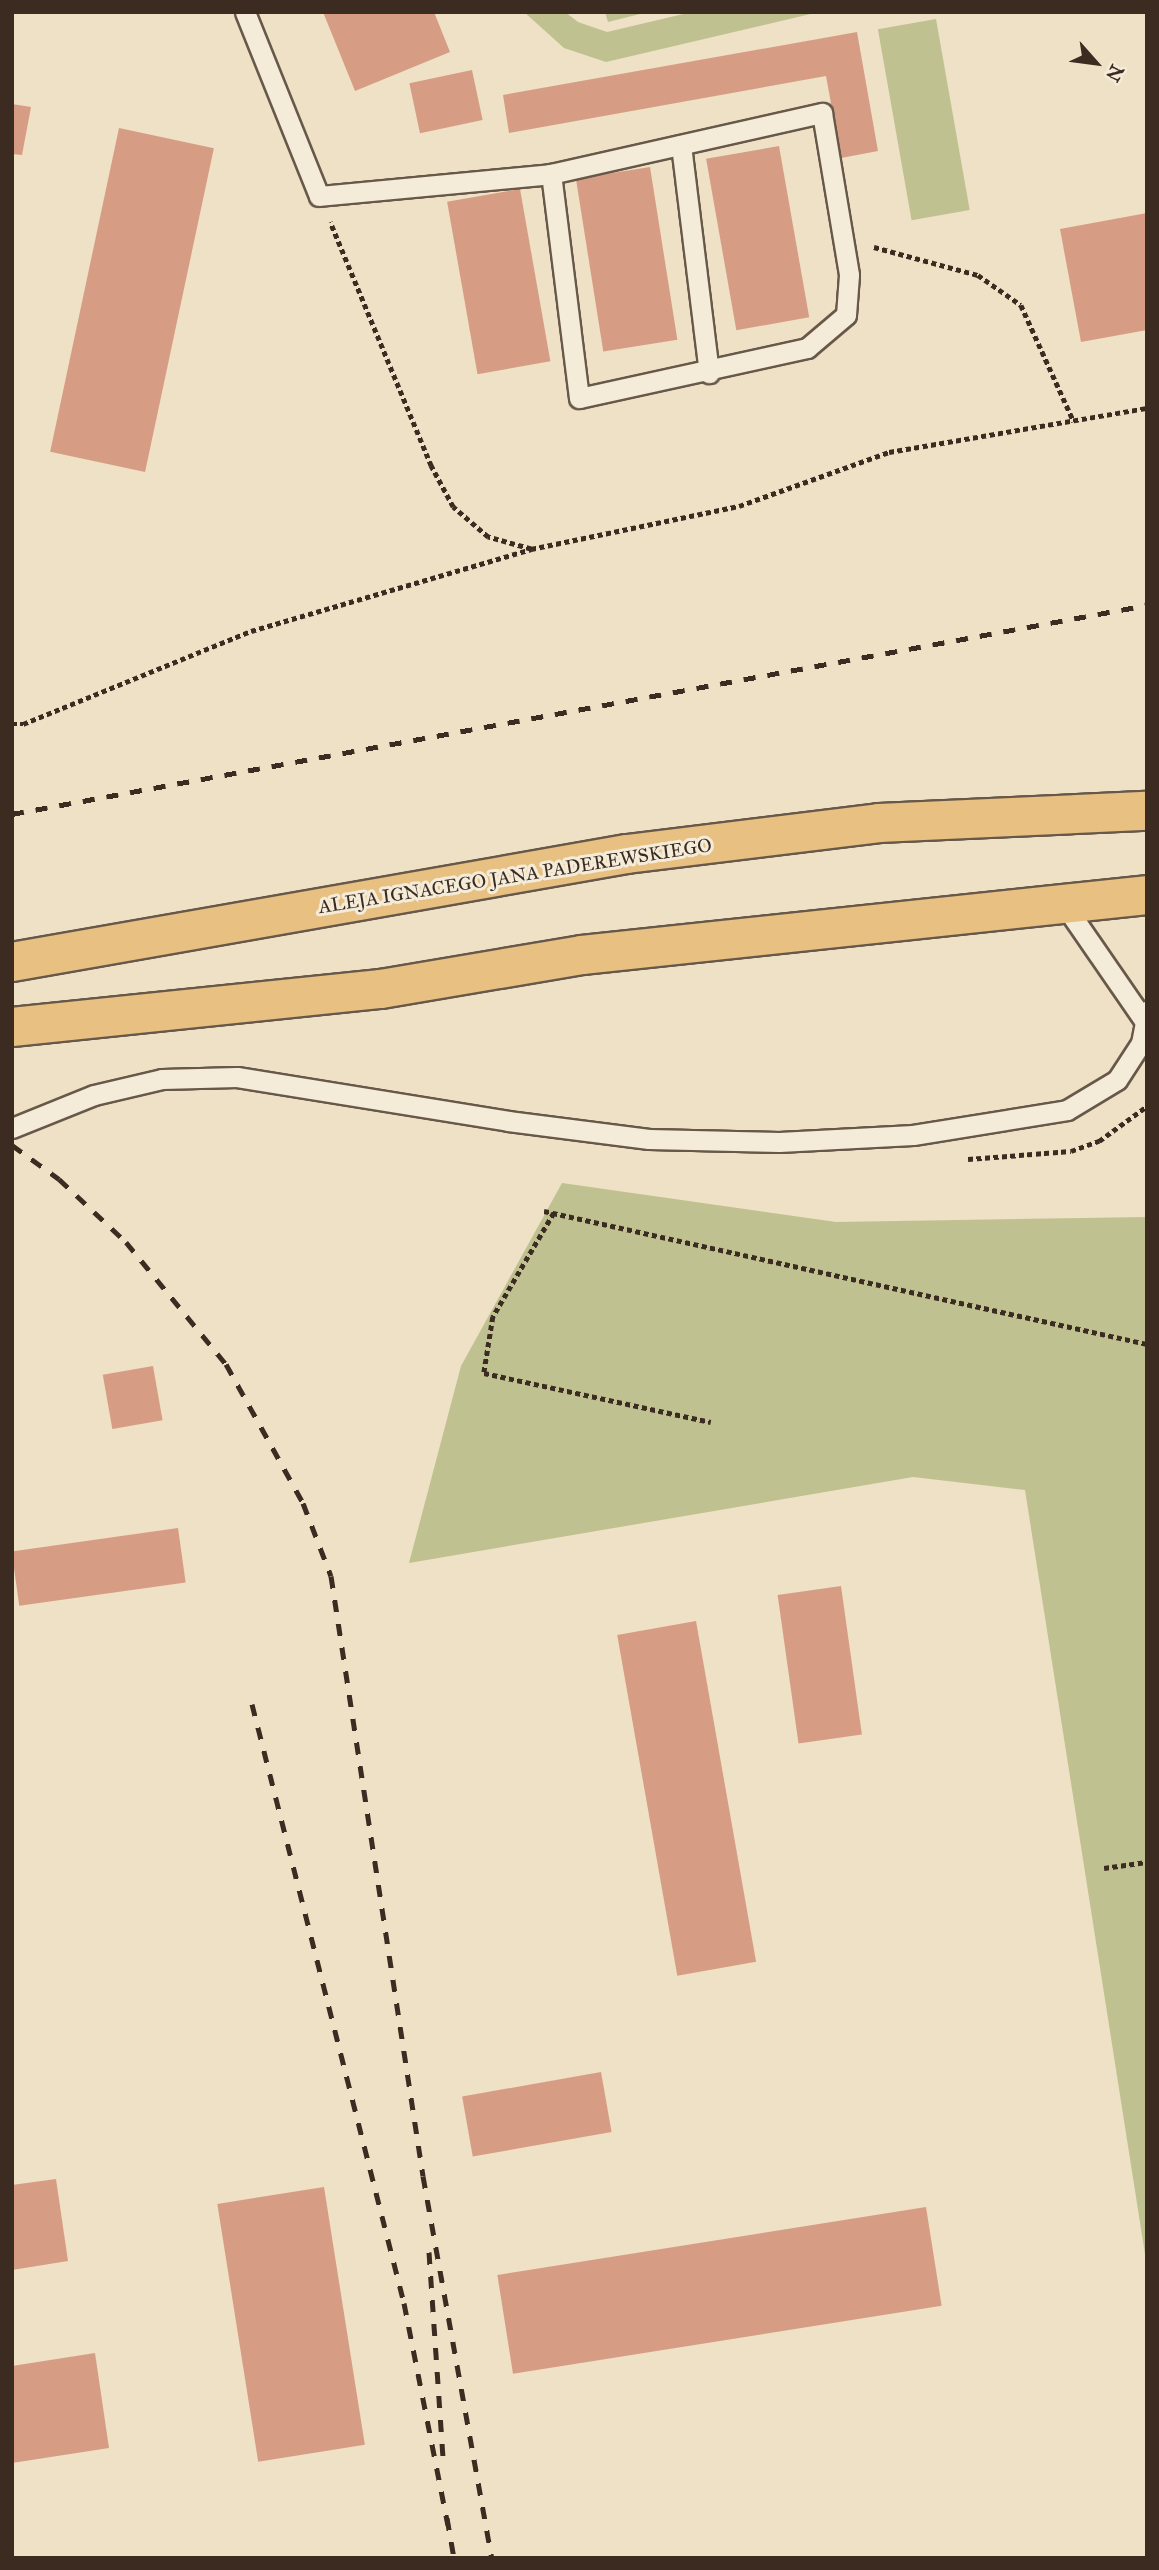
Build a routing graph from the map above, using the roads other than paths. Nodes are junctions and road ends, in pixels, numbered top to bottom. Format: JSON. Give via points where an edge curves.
{"nodes":[{"id":1,"x":245,"y":12,"type":"edge"},
{"id":2,"x":681,"y":145,"type":"junction"},
{"id":3,"x":551,"y":174,"type":"junction"},
{"id":4,"x":709,"y":373,"type":"junction"},
{"id":5,"x":1147,"y":811,"type":"edge"},
{"id":6,"x":1147,"y":895,"type":"edge"},
{"id":7,"x":1063,"y":903,"type":"junction"},
{"id":8,"x":12,"y":962,"type":"edge"},
{"id":9,"x":1145,"y":1015,"type":"edge"},
{"id":10,"x":12,"y":1027,"type":"edge"},
{"id":11,"x":12,"y":1128,"type":"edge"}],
"edges":[{"from":1,"to":3,"type":"lane","via":[[319,195]]},
{"from":2,"to":3,"type":"lane"},
{"from":2,"to":4,"type":"lane"},
{"from":2,"to":4,"type":"lane","via":[[822,113],[849,275],[846,315],[807,348]]},
{"from":3,"to":4,"type":"lane","via":[[579,398]]},
{"from":5,"to":8,"type":"main road","name":"ALEJA IGNACEGO JANA PADEREWSKIEGO","via":[[879,823],[626,854]]},
{"from":6,"to":7,"type":"main road"},
{"from":7,"to":9,"type":"lane"},
{"from":7,"to":10,"type":"main road","via":[[582,955],[382,989]]},
{"from":9,"to":11,"type":"lane","via":[[1141,1043],[1117,1080],[1067,1110],[913,1135],[779,1142],[649,1139],[237,1077],[162,1079],[94,1095]]}]}
